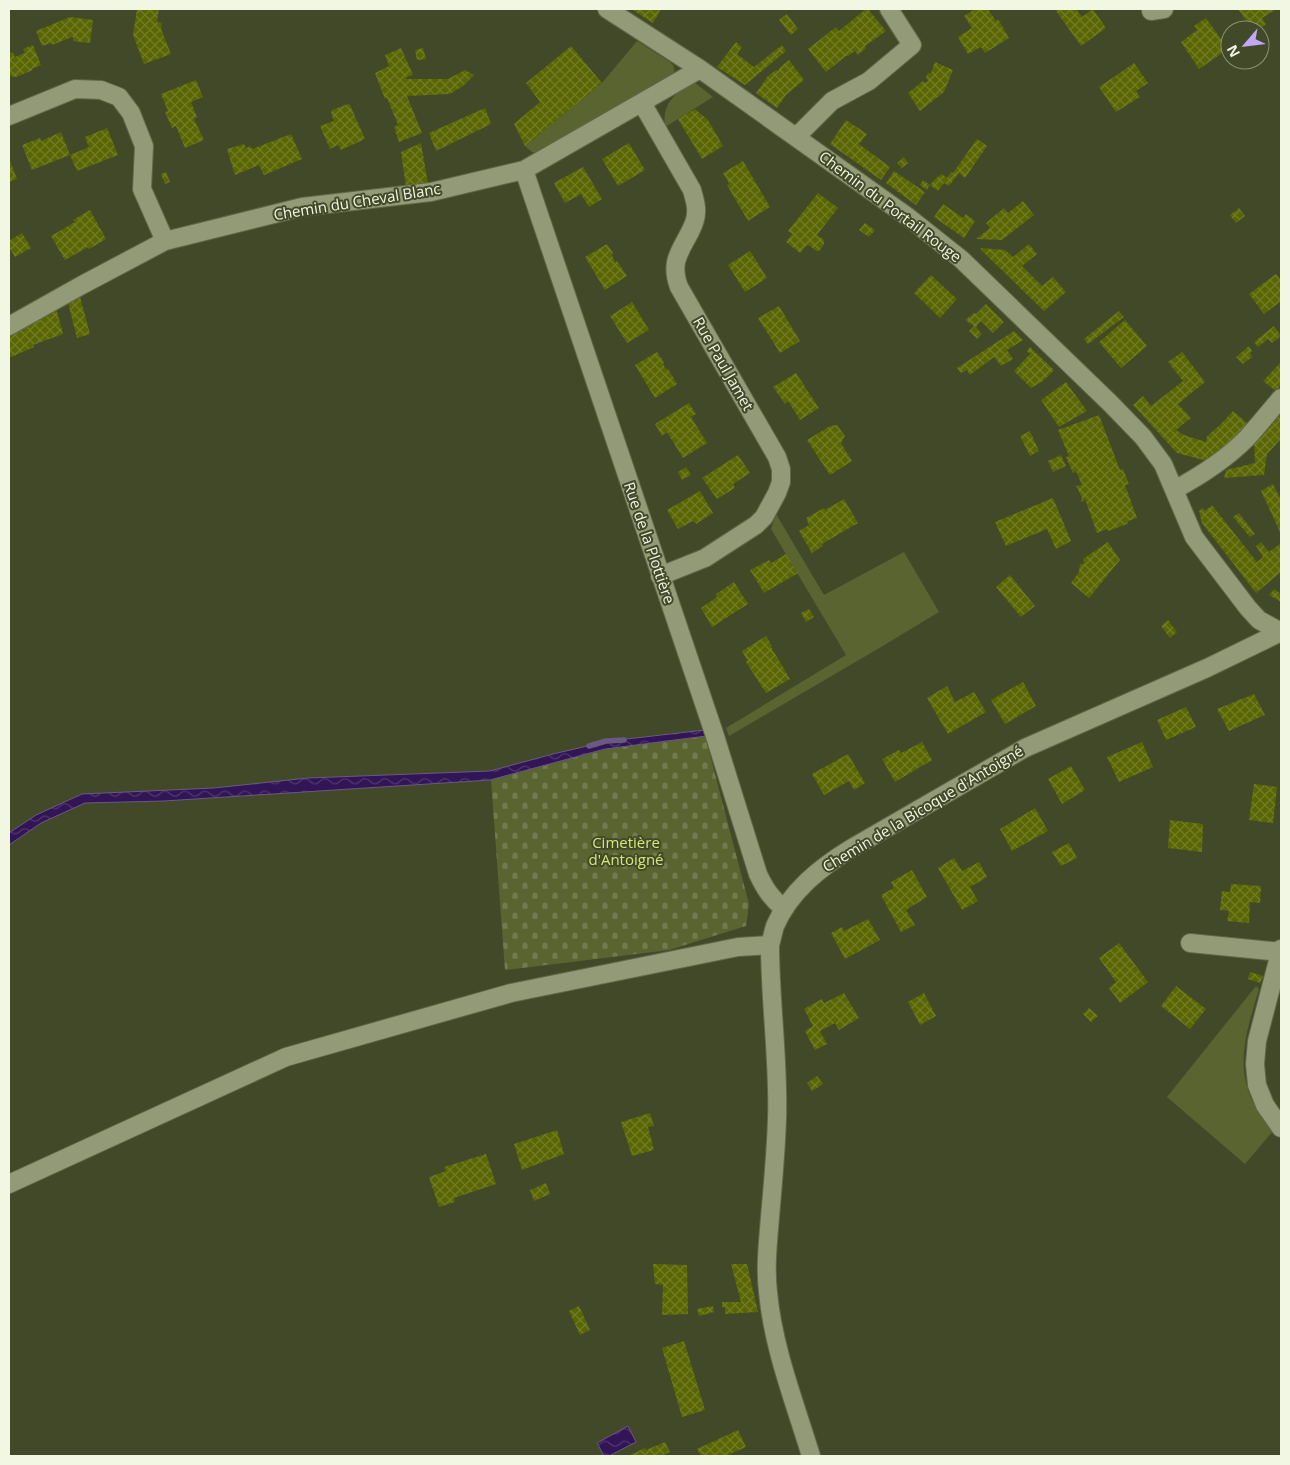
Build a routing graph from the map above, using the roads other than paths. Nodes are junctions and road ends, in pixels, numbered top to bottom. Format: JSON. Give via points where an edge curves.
{"nodes":[{"id":1,"x":608,"y":9,"type":"edge"},
{"id":2,"x":889,"y":9,"type":"edge"},
{"id":3,"x":700,"y":69,"type":"junction"},
{"id":4,"x":642,"y":103,"type":"junction"},
{"id":5,"x":9,"y":116,"type":"edge"},
{"id":6,"x":796,"y":137,"type":"junction"},
{"id":7,"x":524,"y":170,"type":"junction"},
{"id":8,"x":164,"y":241,"type":"junction"},
{"id":9,"x":9,"y":326,"type":"edge"},
{"id":10,"x":1281,"y":398,"type":"edge"},
{"id":11,"x":1174,"y":490,"type":"junction"},
{"id":12,"x":660,"y":576,"type":"junction"},
{"id":13,"x":1281,"y":632,"type":"edge"},
{"id":14,"x":784,"y":909,"type":"junction"},
{"id":15,"x":1190,"y":943,"type":"dead end"},
{"id":16,"x":770,"y":945,"type":"junction"},
{"id":17,"x":1281,"y":951,"type":"edge"},
{"id":18,"x":1281,"y":1128,"type":"edge"},
{"id":19,"x":9,"y":1184,"type":"edge"},
{"id":20,"x":811,"y":1456,"type":"edge"}],
"edges":[{"from":1,"to":3,"type":"street","name":"Chemin du Portail Rouge"},
{"from":2,"to":6,"type":"street","via":[[912,45],[869,81],[832,102]]},
{"from":3,"to":4,"type":"street","name":"Chemin du Cheval Blanc"},
{"from":3,"to":6,"type":"street","name":"Chemin du Portail Rouge"},
{"from":4,"to":7,"type":"street","name":"Chemin du Cheval Blanc"},
{"from":4,"to":12,"type":"street","name":"Rue Paul Jamet","via":[[692,190],[696,203],[696,216],[675,265],[679,287],[781,469],[777,493],[756,525],[705,558]]},
{"from":5,"to":8,"type":"street","via":[[75,89],[101,90],[118,98],[131,113],[144,146],[142,189]]},
{"from":6,"to":11,"type":"street","name":"Chemin du Portail Rouge","via":[[961,258],[1143,438],[1163,464]]},
{"from":7,"to":8,"type":"street","name":"Chemin du Cheval Blanc","via":[[431,192],[302,207]]},
{"from":7,"to":12,"type":"street","name":"Rue de la Plottière"},
{"from":8,"to":9,"type":"street","name":"Chemin du Cheval Blanc"},
{"from":10,"to":11,"type":"street","via":[[1223,459]]},
{"from":11,"to":13,"type":"street","name":"Chemin du Portail Rouge","via":[[1194,537],[1248,608],[1259,620]]},
{"from":12,"to":14,"type":"street","name":"Rue de la Plottière","via":[[758,874],[771,898]]},
{"from":13,"to":14,"type":"street","name":"Chemin de la Bicoque d'Antoigné","via":[[1025,748],[825,865],[800,888]]},
{"from":14,"to":16,"type":"street","name":"Chemin de la Bicoque d'Antoigné"},
{"from":15,"to":17,"type":"street"},
{"from":16,"to":19,"type":"street","via":[[738,947],[511,992],[286,1057]]},
{"from":16,"to":20,"type":"street","name":"Chemin de la Bicoque d'Antoigné","via":[[778,1116],[766,1260],[768,1293],[782,1362]]},
{"from":17,"to":18,"type":"street","via":[[1255,1064],[1257,1086]]}]}
